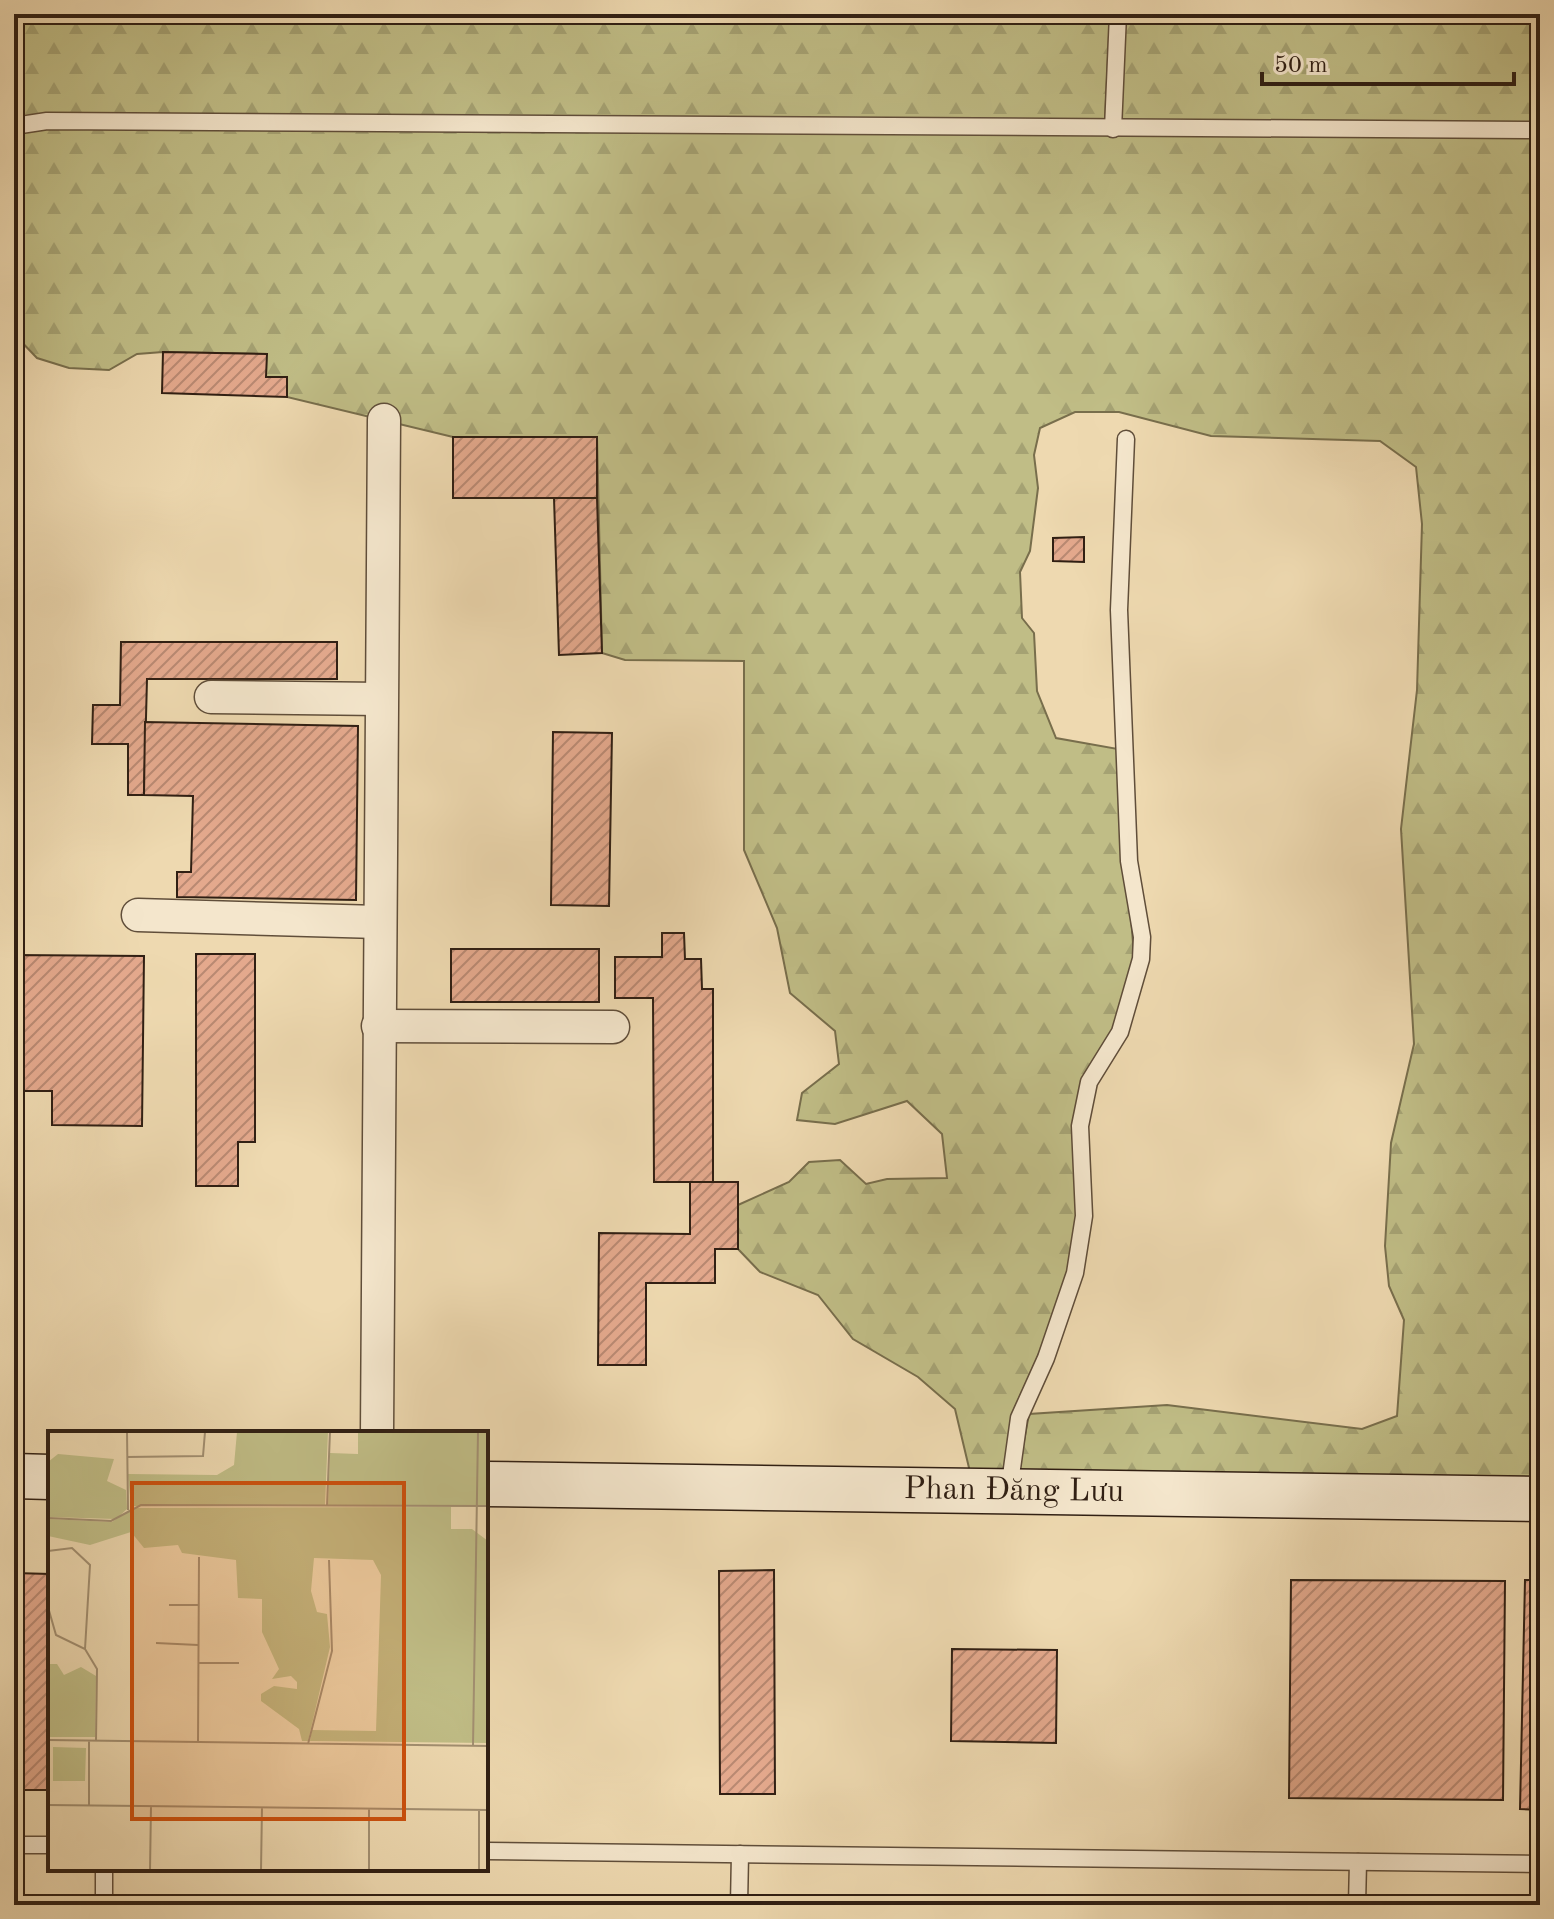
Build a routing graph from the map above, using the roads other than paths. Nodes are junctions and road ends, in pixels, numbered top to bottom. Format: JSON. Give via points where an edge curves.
{"nodes":[{"id":1,"x":1118,"y":14,"type":"edge"},
{"id":2,"x":14,"y":126,"type":"edge"},
{"id":3,"x":1113,"y":129,"type":"junction"},
{"id":4,"x":1540,"y":130,"type":"edge"},
{"id":5,"x":384,"y":420,"type":"dead end"},
{"id":6,"x":1126,"y":439,"type":"dead end"},
{"id":7,"x":211,"y":697,"type":"dead end"},
{"id":8,"x":381,"y":699,"type":"junction"},
{"id":9,"x":138,"y":915,"type":"dead end"},
{"id":10,"x":378,"y":922,"type":"junction"},
{"id":11,"x":378,"y":1026,"type":"junction"},
{"id":12,"x":613,"y":1027,"type":"dead end"},
{"id":13,"x":377,"y":1431,"type":"edge"},
{"id":14,"x":14,"y":1476,"type":"edge"},
{"id":15,"x":48,"y":1477,"type":"edge"},
{"id":16,"x":488,"y":1484,"type":"edge"},
{"id":17,"x":1008,"y":1492,"type":"junction"},
{"id":18,"x":1540,"y":1499,"type":"edge"},
{"id":19,"x":14,"y":1845,"type":"edge"},
{"id":20,"x":48,"y":1845,"type":"edge"},
{"id":21,"x":488,"y":1851,"type":"edge"},
{"id":22,"x":740,"y":1854,"type":"junction"},
{"id":23,"x":1358,"y":1862,"type":"junction"},
{"id":24,"x":1540,"y":1864,"type":"edge"},
{"id":25,"x":104,"y":1871,"type":"edge"},
{"id":26,"x":104,"y":1905,"type":"edge"},
{"id":27,"x":739,"y":1905,"type":"edge"},
{"id":28,"x":1357,"y":1905,"type":"edge"}],
"edges":[{"from":1,"to":3,"type":"lane"},
{"from":2,"to":3,"type":"lane","via":[[47,121]]},
{"from":3,"to":4,"type":"lane"},
{"from":5,"to":8,"type":"street"},
{"from":6,"to":17,"type":"lane","via":[[1119,610],[1129,861],[1141,959],[1120,1032],[1089,1082],[1080,1126],[1084,1216],[1075,1273],[1019,1418]]},
{"from":7,"to":8,"type":"street"},
{"from":8,"to":10,"type":"street"},
{"from":9,"to":10,"type":"street"},
{"from":10,"to":11,"type":"street"},
{"from":11,"to":12,"type":"street"},
{"from":11,"to":13,"type":"street"},
{"from":14,"to":15,"type":"street"},
{"from":16,"to":17,"type":"street","name":"Phan Đăng Lưu"},
{"from":17,"to":18,"type":"street","name":"Phan Đăng Lưu"},
{"from":19,"to":20,"type":"lane"},
{"from":21,"to":22,"type":"lane"},
{"from":22,"to":23,"type":"lane"},
{"from":22,"to":27,"type":"lane"},
{"from":23,"to":24,"type":"lane"},
{"from":23,"to":28,"type":"lane"},
{"from":25,"to":26,"type":"lane"}]}
